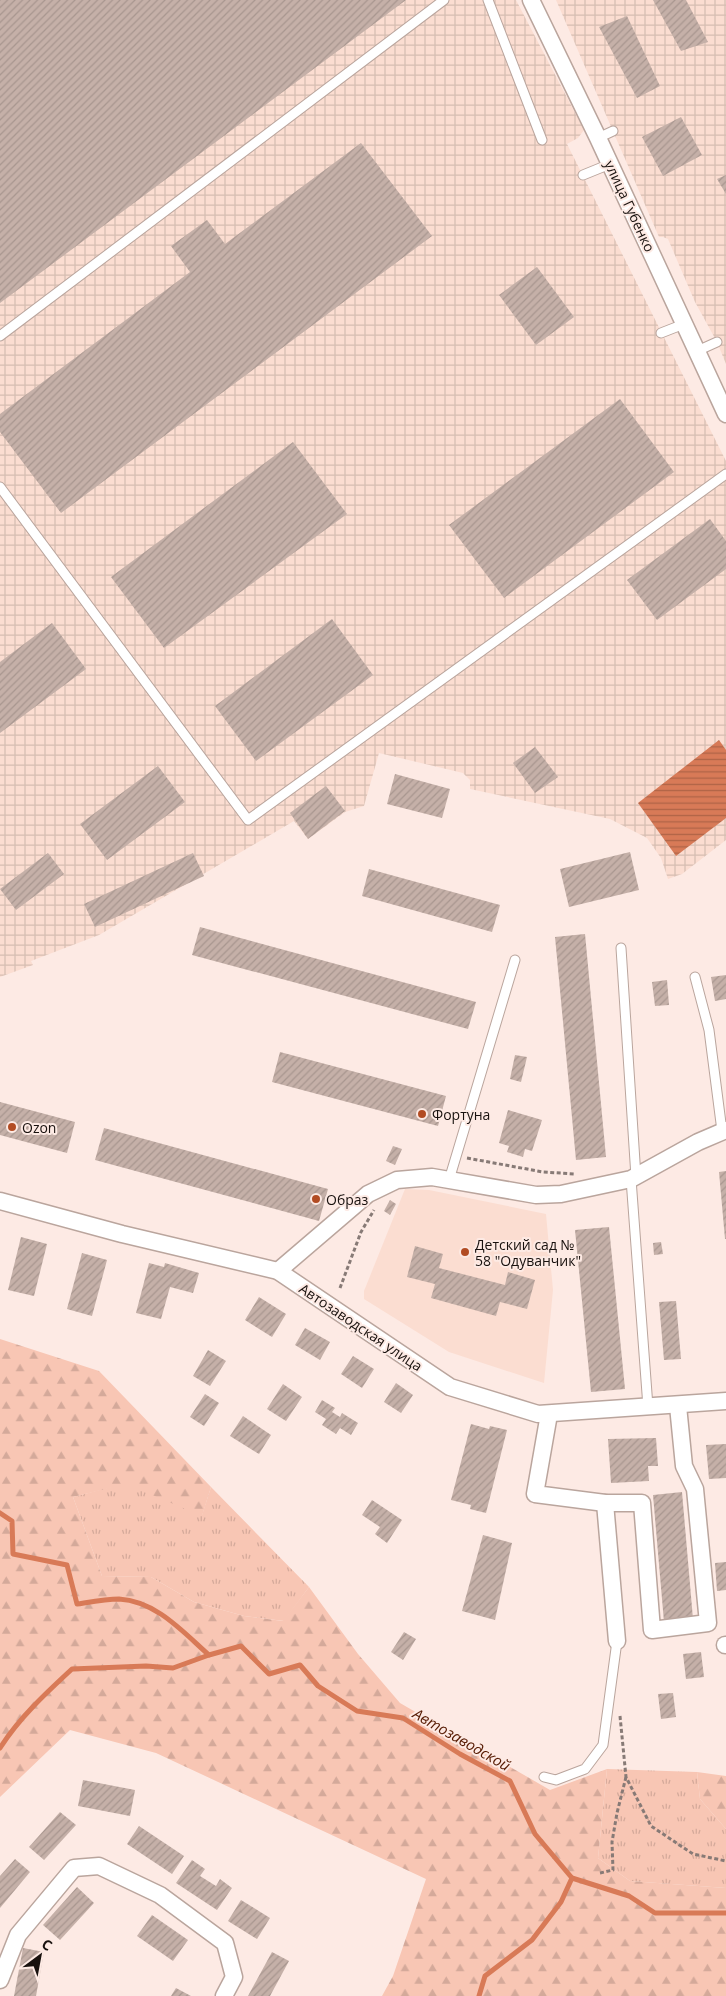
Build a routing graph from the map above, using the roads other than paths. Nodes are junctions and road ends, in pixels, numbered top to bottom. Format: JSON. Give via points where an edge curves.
{"nodes":[{"id":1,"x":444,"y":0,"type":"edge"},
{"id":2,"x":488,"y":0,"type":"edge"},
{"id":3,"x":531,"y":0,"type":"edge"},
{"id":4,"x":542,"y":140,"type":"dead end"},
{"id":5,"x":610,"y":164,"type":"junction"},
{"id":6,"x":583,"y":175,"type":"dead end"},
{"id":7,"x":684,"y":324,"type":"junction"},
{"id":8,"x":661,"y":333,"type":"dead end"},
{"id":9,"x":0,"y":336,"type":"edge"},
{"id":10,"x":717,"y":342,"type":"dead end"},
{"id":11,"x":696,"y":351,"type":"junction"},
{"id":12,"x":726,"y":414,"type":"edge"},
{"id":13,"x":726,"y":474,"type":"edge"},
{"id":14,"x":0,"y":487,"type":"edge"},
{"id":15,"x":621,"y":948,"type":"dead end"},
{"id":16,"x":515,"y":960,"type":"dead end"},
{"id":17,"x":695,"y":977,"type":"dead end"},
{"id":18,"x":724,"y":1131,"type":"edge"},
{"id":19,"x":634,"y":1178,"type":"junction"},
{"id":20,"x":450,"y":1180,"type":"junction"},
{"id":21,"x":0,"y":1201,"type":"edge"},
{"id":22,"x":278,"y":1271,"type":"junction"},
{"id":23,"x":726,"y":1401,"type":"edge"},
{"id":24,"x":678,"y":1406,"type":"junction"},
{"id":25,"x":648,"y":1407,"type":"junction"},
{"id":26,"x":549,"y":1414,"type":"junction"},
{"id":27,"x":605,"y":1503,"type":"junction"},
{"id":28,"x":617,"y":1641,"type":"joint"},
{"id":29,"x":544,"y":1777,"type":"dead end"},
{"id":30,"x":0,"y":1980,"type":"edge"},
{"id":31,"x":224,"y":1996,"type":"edge"}],
"edges":[{"from":1,"to":9,"type":"lane"},
{"from":2,"to":4,"type":"lane"},
{"from":3,"to":5,"type":"street","name":"улица Губенко","via":[[606,134]]},
{"from":5,"to":6,"type":"lane"},
{"from":5,"to":7,"type":"street","name":"улица Губенко"},
{"from":7,"to":8,"type":"lane"},
{"from":7,"to":11,"type":"street","name":"улица Губенко"},
{"from":10,"to":11,"type":"lane"},
{"from":11,"to":12,"type":"street","name":"улица Губенко"},
{"from":13,"to":14,"type":"lane","via":[[248,820]]},
{"from":15,"to":19,"type":"lane"},
{"from":16,"to":20,"type":"lane"},
{"from":17,"to":18,"type":"lane","via":[[708,1030]]},
{"from":18,"to":19,"type":"street"},
{"from":19,"to":20,"type":"street","via":[[561,1194],[536,1195]]},
{"from":19,"to":25,"type":"lane"},
{"from":20,"to":22,"type":"street","via":[[432,1177],[397,1180],[368,1194]]},
{"from":21,"to":22,"type":"street","name":"Автозаводская улица"},
{"from":22,"to":26,"type":"street","name":"Автозаводская улица","via":[[450,1387],[538,1414]]},
{"from":23,"to":24,"type":"street","name":"Автозаводская улица"},
{"from":24,"to":25,"type":"street","name":"Автозаводская улица"},
{"from":24,"to":27,"type":"street","via":[[684,1466],[695,1489],[708,1624],[652,1630],[642,1502]]},
{"from":25,"to":26,"type":"street","name":"Автозаводская улица"},
{"from":26,"to":27,"type":"street","via":[[535,1494]]},
{"from":27,"to":28,"type":"street"},
{"from":28,"to":29,"type":"lane","via":[[603,1745],[585,1769],[556,1780]]},
{"from":30,"to":31,"type":"street","via":[[18,1935],[74,1868],[99,1866],[160,1895],[225,1943],[234,1977]]}]}
